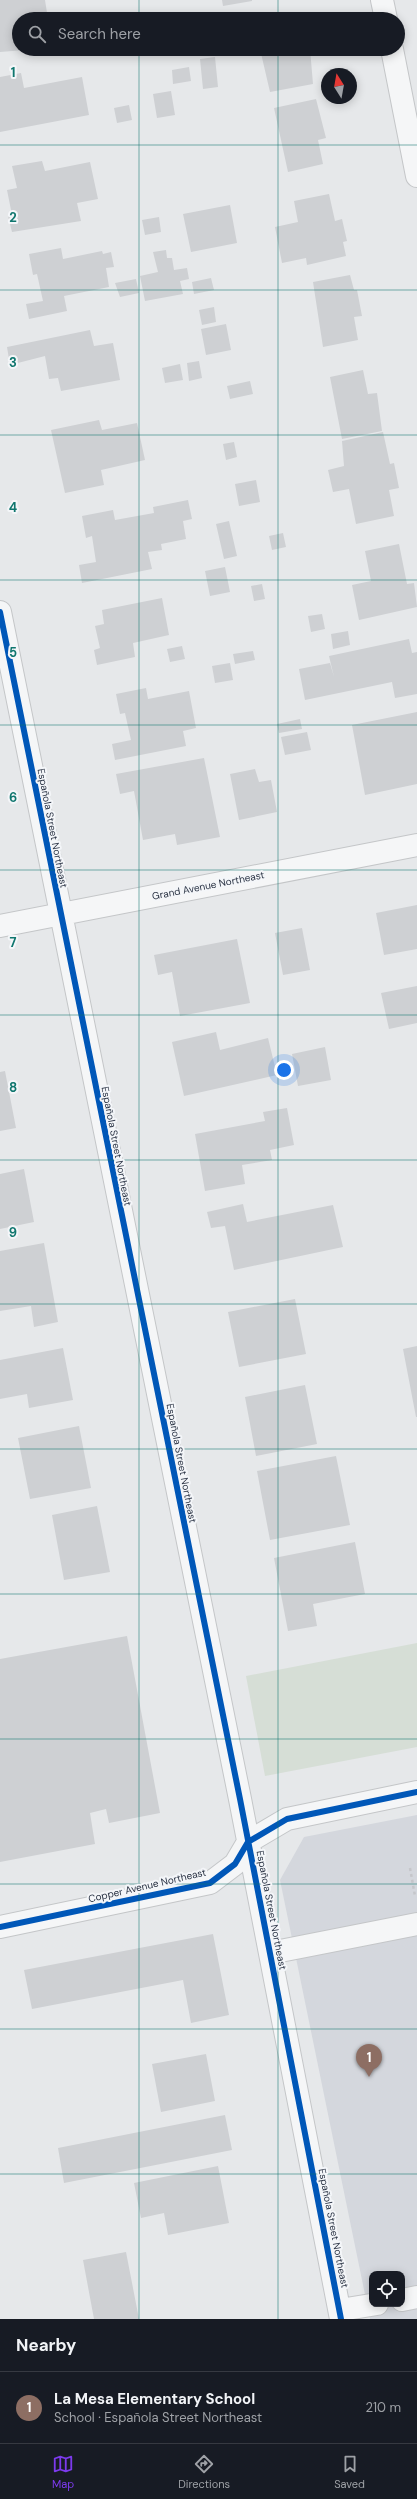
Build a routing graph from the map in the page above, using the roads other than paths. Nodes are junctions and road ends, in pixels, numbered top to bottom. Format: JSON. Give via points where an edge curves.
{"nodes":[{"id":1,"x":382,"y":0,"type":"edge"},
{"id":2,"x":385,"y":12,"type":"edge"},
{"id":3,"x":393,"y":56,"type":"edge"},
{"id":4,"x":417,"y":176,"type":"edge"},
{"id":5,"x":0,"y":612,"type":"edge"},
{"id":6,"x":417,"y":845,"type":"edge"},
{"id":7,"x":60,"y":914,"type":"junction"},
{"id":8,"x":0,"y":926,"type":"edge"},
{"id":9,"x":417,"y":1792,"type":"edge"},
{"id":10,"x":248,"y":1842,"type":"junction"},
{"id":11,"x":417,"y":1924,"type":"edge"},
{"id":12,"x":0,"y":1927,"type":"edge"},
{"id":13,"x":270,"y":1953,"type":"junction"},
{"id":14,"x":417,"y":2297,"type":"edge"},
{"id":15,"x":405,"y":2299,"type":"edge"},
{"id":16,"x":369,"y":2306,"type":"edge"},
{"id":17,"x":341,"y":2315,"type":"edge"}],
"edges":[{"from":1,"to":2,"type":"street"},
{"from":3,"to":4,"type":"street"},
{"from":5,"to":7,"type":"street","name":"Española Street Northeast"},
{"from":6,"to":7,"type":"street","name":"Grand Avenue Northeast"},
{"from":7,"to":8,"type":"street","name":"Grand Avenue Northeast"},
{"from":7,"to":10,"type":"street","name":"Española Street Northeast"},
{"from":9,"to":10,"type":"street","name":"Copper Avenue Northeast","via":[[287,1819]]},
{"from":10,"to":12,"type":"street","name":"Copper Avenue Northeast","via":[[235,1864],[210,1883]]},
{"from":10,"to":13,"type":"street","name":"Española Street Northeast"},
{"from":11,"to":13,"type":"street"},
{"from":13,"to":17,"type":"street","name":"Española Street Northeast"},
{"from":14,"to":15,"type":"street"},
{"from":16,"to":17,"type":"street"}]}
